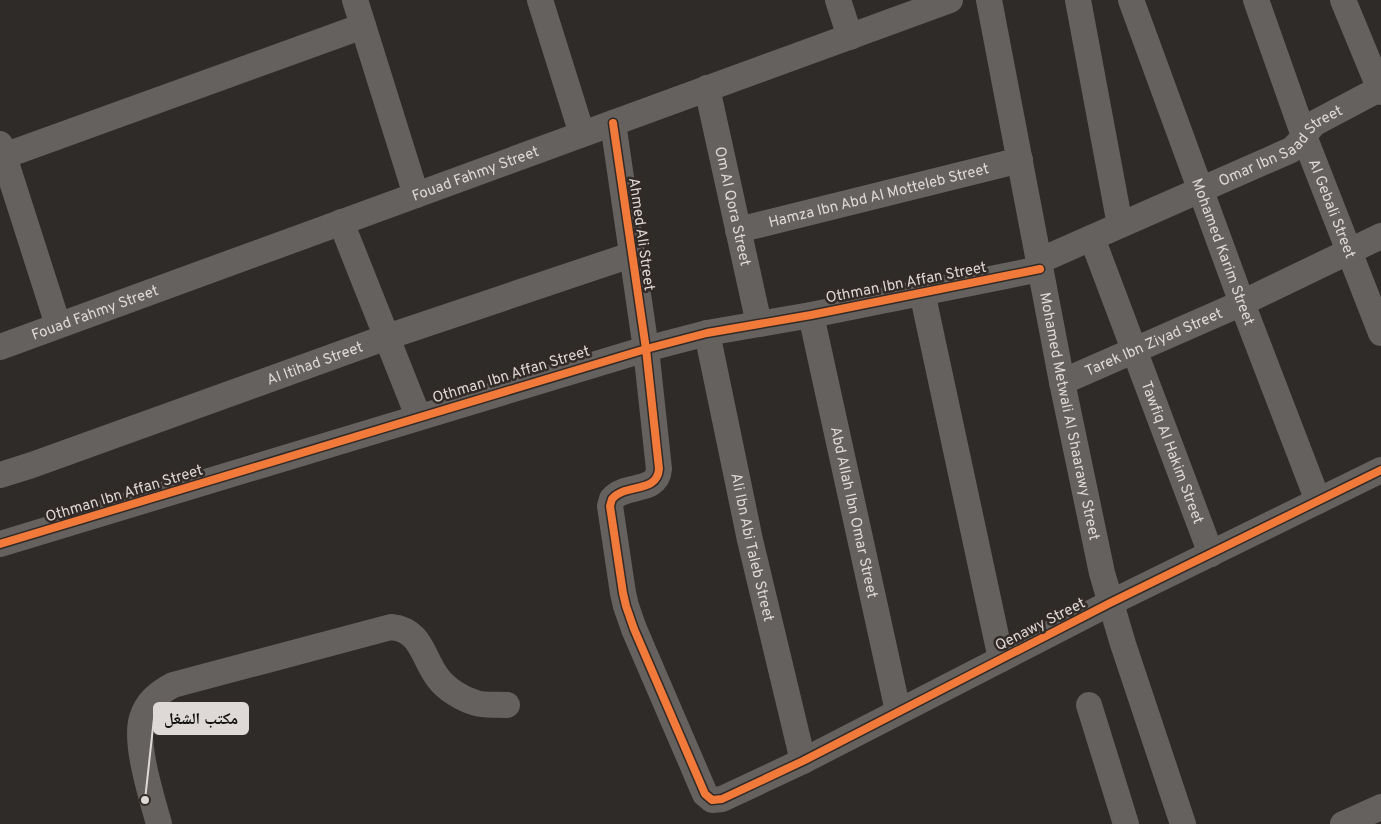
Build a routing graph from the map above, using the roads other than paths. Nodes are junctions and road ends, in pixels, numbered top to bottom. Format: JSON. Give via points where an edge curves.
{"nodes":[{"id":1,"x":355,"y":0,"type":"edge"},
{"id":2,"x":540,"y":0,"type":"edge"},
{"id":3,"x":838,"y":0,"type":"edge"},
{"id":4,"x":950,"y":0,"type":"edge"},
{"id":5,"x":989,"y":0,"type":"edge"},
{"id":6,"x":1078,"y":0,"type":"edge"},
{"id":7,"x":1131,"y":0,"type":"edge"},
{"id":8,"x":1256,"y":0,"type":"edge"},
{"id":9,"x":1343,"y":0,"type":"edge"},
{"id":10,"x":363,"y":26,"type":"junction"},
{"id":11,"x":850,"y":37,"type":"junction"},
{"id":12,"x":707,"y":88,"type":"junction"},
{"id":13,"x":1381,"y":90,"type":"edge"},
{"id":14,"x":613,"y":123,"type":"junction"},
{"id":15,"x":582,"y":134,"type":"junction"},
{"id":16,"x":1304,"y":136,"type":"junction"},
{"id":17,"x":2,"y":150,"type":"edge"},
{"id":18,"x":1020,"y":160,"type":"junction"},
{"id":19,"x":1202,"y":190,"type":"junction"},
{"id":20,"x":416,"y":195,"type":"junction"},
{"id":21,"x":341,"y":222,"type":"junction"},
{"id":22,"x":1120,"y":225,"type":"junction"},
{"id":23,"x":738,"y":230,"type":"junction"},
{"id":24,"x":1381,"y":236,"type":"edge"},
{"id":25,"x":1092,"y":238,"type":"junction"},
{"id":26,"x":1349,"y":251,"type":"junction"},
{"id":27,"x":631,"y":255,"type":"junction"},
{"id":28,"x":1039,"y":265,"type":"junction"},
{"id":29,"x":922,"y":292,"type":"junction"},
{"id":30,"x":1242,"y":302,"type":"junction"},
{"id":31,"x":811,"y":315,"type":"junction"},
{"id":32,"x":759,"y":324,"type":"junction"},
{"id":33,"x":58,"y":325,"type":"junction"},
{"id":34,"x":707,"y":333,"type":"junction"},
{"id":35,"x":1381,"y":333,"type":"edge"},
{"id":36,"x":387,"y":337,"type":"junction"},
{"id":37,"x":0,"y":347,"type":"edge"},
{"id":38,"x":646,"y":349,"type":"junction"},
{"id":39,"x":1134,"y":351,"type":"junction"},
{"id":40,"x":1062,"y":382,"type":"junction"},
{"id":41,"x":418,"y":416,"type":"junction"},
{"id":42,"x":1381,"y":470,"type":"edge"},
{"id":43,"x":0,"y":475,"type":"edge"},
{"id":44,"x":1318,"y":501,"type":"junction"},
{"id":45,"x":0,"y":544,"type":"edge"},
{"id":46,"x":1211,"y":554,"type":"junction"},
{"id":47,"x":1110,"y":603,"type":"junction"},
{"id":48,"x":1001,"y":659,"type":"junction"},
{"id":49,"x":507,"y":705,"type":"dead end"},
{"id":50,"x":1088,"y":705,"type":"dead end"},
{"id":51,"x":898,"y":711,"type":"junction"},
{"id":52,"x":803,"y":761,"type":"junction"},
{"id":53,"x":712,"y":800,"type":"joint"},
{"id":54,"x":1381,"y":807,"type":"edge"},
{"id":55,"x":159,"y":824,"type":"edge"},
{"id":56,"x":1126,"y":824,"type":"edge"},
{"id":57,"x":1184,"y":824,"type":"edge"},
{"id":58,"x":1343,"y":824,"type":"edge"}],
"edges":[{"from":1,"to":10,"type":"street"},
{"from":2,"to":15,"type":"street"},
{"from":3,"to":11,"type":"street"},
{"from":4,"to":11,"type":"street","name":"Fouad Fahmy Street"},
{"from":5,"to":18,"type":"street","name":"Mohamed Metwali Al Shaarawy Street"},
{"from":6,"to":22,"type":"street"},
{"from":7,"to":19,"type":"street","name":"Mohamed Karim Street"},
{"from":8,"to":16,"type":"street","name":"Al Gebali Street"},
{"from":9,"to":13,"type":"street"},
{"from":10,"to":17,"type":"street"},
{"from":10,"to":20,"type":"street"},
{"from":11,"to":12,"type":"street","name":"Fouad Fahmy Street"},
{"from":12,"to":14,"type":"street","name":"Fouad Fahmy Street"},
{"from":12,"to":23,"type":"street","name":"Om Al Qora Street"},
{"from":13,"to":16,"type":"street","name":"Omar Ibn Saad Street","via":[[1315,123]]},
{"from":14,"to":15,"type":"street","name":"Fouad Fahmy Street"},
{"from":14,"to":27,"type":"street","name":"Ahmed Ali Street"},
{"from":15,"to":20,"type":"street","name":"Fouad Fahmy Street"},
{"from":16,"to":19,"type":"street","name":"Omar Ibn Saad Street","via":[[1291,150]]},
{"from":16,"to":26,"type":"street","name":"Al Gebali Street"},
{"from":17,"to":33,"type":"street"},
{"from":18,"to":23,"type":"street","name":"Hamza Ibn Abd Al Motteleb Street"},
{"from":18,"to":28,"type":"street","name":"Mohamed Metwali Al Shaarawy Street"},
{"from":19,"to":22,"type":"street","name":"Omar Ibn Saad Street"},
{"from":19,"to":30,"type":"street","name":"Mohamed Karim Street"},
{"from":20,"to":21,"type":"street","name":"Fouad Fahmy Street"},
{"from":21,"to":33,"type":"street","name":"Fouad Fahmy Street"},
{"from":21,"to":36,"type":"street"},
{"from":22,"to":25,"type":"street","name":"Omar Ibn Saad Street"},
{"from":23,"to":32,"type":"street","name":"Om Al Qora Street"},
{"from":24,"to":26,"type":"street","name":"Tarek Ibn Ziyad Street"},
{"from":25,"to":28,"type":"street","name":"Omar Ibn Saad Street"},
{"from":25,"to":39,"type":"street","name":"Tawfiq Al Hakim Street"},
{"from":26,"to":30,"type":"street","name":"Tarek Ibn Ziyad Street"},
{"from":26,"to":35,"type":"street","name":"Al Gebali Street"},
{"from":27,"to":36,"type":"street","name":"Al Itihad Street"},
{"from":27,"to":38,"type":"street","name":"Ahmed Ali Street"},
{"from":28,"to":29,"type":"street","name":"Othman Ibn Affan Street"},
{"from":28,"to":40,"type":"street","name":"Mohamed Metwali Al Shaarawy Street"},
{"from":29,"to":31,"type":"street","name":"Othman Ibn Affan Street"},
{"from":29,"to":48,"type":"street","name":"Othman Ibn Affan Street"},
{"from":30,"to":39,"type":"street","name":"Tarek Ibn Ziyad Street"},
{"from":30,"to":44,"type":"street","name":"Mohamed Karim Street"},
{"from":31,"to":32,"type":"street","name":"Othman Ibn Affan Street"},
{"from":31,"to":51,"type":"street","name":"Abd Allah Ibn Omar Street"},
{"from":32,"to":34,"type":"street","name":"Othman Ibn Affan Street"},
{"from":33,"to":37,"type":"street","name":"Fouad Fahmy Street"},
{"from":34,"to":38,"type":"street","name":"Othman Ibn Affan Street"},
{"from":34,"to":52,"type":"street","name":"Ali Ibn Abi Taleb Street","via":[[750,540]]},
{"from":36,"to":41,"type":"street"},
{"from":36,"to":43,"type":"street","name":"Al Itihad Street"},
{"from":38,"to":41,"type":"street","name":"Othman Ibn Affan Street"},
{"from":38,"to":53,"type":"street","name":"Ahmed Ali Street","via":[[659,474],[651,484],[621,492],[612,499],[610,506],[629,618],[705,794]]},
{"from":39,"to":40,"type":"street","name":"Tarek Ibn Ziyad Street"},
{"from":39,"to":46,"type":"street","name":"Tawfiq Al Hakim Street"},
{"from":40,"to":47,"type":"street","name":"Mohamed Metwali Al Shaarawy Street"},
{"from":41,"to":45,"type":"street","name":"Othman Ibn Affan Street"},
{"from":42,"to":44,"type":"street","name":"Qenawy Street"},
{"from":44,"to":46,"type":"street","name":"Qenawy Street"},
{"from":46,"to":47,"type":"street","name":"Qenawy Street"},
{"from":47,"to":48,"type":"street","name":"Qenawy Street"},
{"from":47,"to":57,"type":"street","name":"Mohamed Metwali Al Shaarawy Street"},
{"from":48,"to":51,"type":"street","name":"Qenawy Street"},
{"from":49,"to":55,"type":"street","via":[[478,704],[464,699],[438,678],[415,637],[400,628],[391,627],[173,686],[146,707],[140,729],[144,769]]},
{"from":50,"to":56,"type":"street"},
{"from":51,"to":52,"type":"street","name":"Qenawy Street"},
{"from":52,"to":53,"type":"street","name":"Qenawy Street","via":[[722,800]]},
{"from":54,"to":58,"type":"street"}]}
